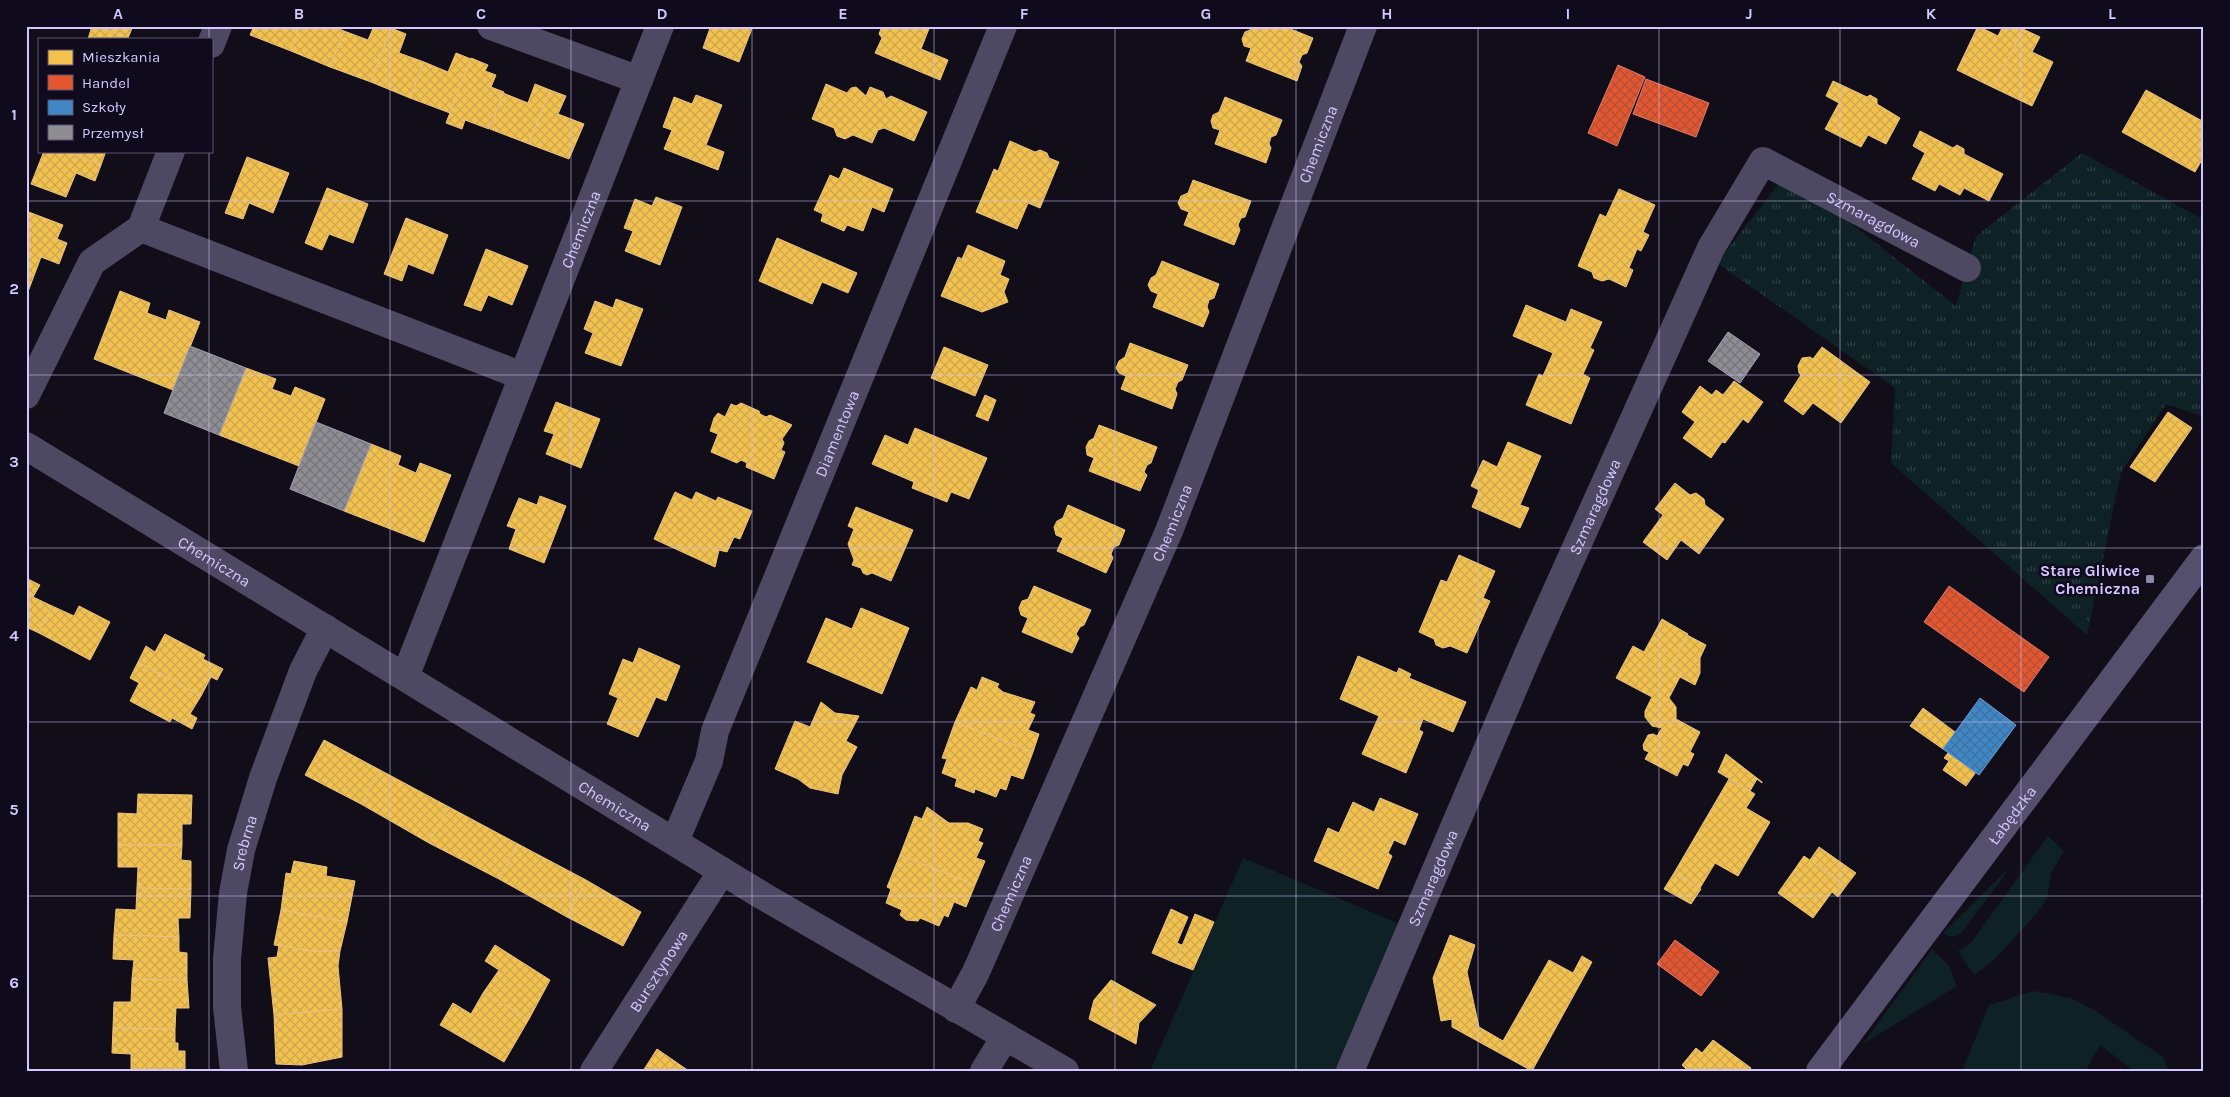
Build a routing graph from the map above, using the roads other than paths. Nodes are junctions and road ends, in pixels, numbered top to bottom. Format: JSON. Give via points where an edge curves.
{"nodes":[{"id":1,"x":218,"y":26,"type":"edge"},
{"id":2,"x":491,"y":26,"type":"edge"},
{"id":3,"x":660,"y":26,"type":"edge"},
{"id":4,"x":1003,"y":26,"type":"edge"},
{"id":5,"x":1362,"y":26,"type":"edge"},
{"id":6,"x":212,"y":41,"type":"edge"},
{"id":7,"x":639,"y":80,"type":"junction"},
{"id":8,"x":170,"y":152,"type":"edge"},
{"id":9,"x":141,"y":228,"type":"junction"},
{"id":10,"x":1967,"y":268,"type":"dead end"},
{"id":11,"x":522,"y":376,"type":"junction"},
{"id":12,"x":26,"y":395,"type":"edge"},
{"id":13,"x":26,"y":446,"type":"edge"},
{"id":14,"x":2204,"y":558,"type":"edge"},
{"id":15,"x":325,"y":628,"type":"junction"},
{"id":16,"x":404,"y":677,"type":"junction"},
{"id":17,"x":674,"y":841,"type":"junction"},
{"id":18,"x":722,"y":871,"type":"junction"},
{"id":19,"x":956,"y":1009,"type":"junction"},
{"id":20,"x":1005,"y":1036,"type":"junction"},
{"id":21,"x":234,"y":1071,"type":"edge"},
{"id":22,"x":594,"y":1071,"type":"edge"},
{"id":23,"x":984,"y":1071,"type":"edge"},
{"id":24,"x":1066,"y":1071,"type":"edge"},
{"id":25,"x":1350,"y":1071,"type":"edge"},
{"id":26,"x":1820,"y":1071,"type":"edge"}],
"edges":[{"from":1,"to":6,"type":"street"},
{"from":2,"to":7,"type":"street"},
{"from":3,"to":7,"type":"street","name":"Chemiczna"},
{"from":4,"to":17,"type":"street","name":"Diamentowa","via":[[715,731],[709,761]]},
{"from":5,"to":19,"type":"street","name":"Chemiczna","via":[[1169,531],[976,972]]},
{"from":7,"to":11,"type":"street","name":"Chemiczna"},
{"from":8,"to":9,"type":"street"},
{"from":9,"to":11,"type":"street"},
{"from":9,"to":12,"type":"street","via":[[92,262]]},
{"from":10,"to":25,"type":"street","name":"Szmaragdowa","via":[[1763,161],[1707,257],[1529,652]]},
{"from":11,"to":16,"type":"street","name":"Chemiczna"},
{"from":13,"to":15,"type":"street","name":"Chemiczna"},
{"from":14,"to":26,"type":"street","name":"Łabędzka"},
{"from":15,"to":16,"type":"street","name":"Chemiczna"},
{"from":15,"to":21,"type":"street","name":"Srebrna","via":[[303,670],[266,769],[241,850],[227,958],[227,1007]]},
{"from":16,"to":17,"type":"street","name":"Chemiczna"},
{"from":17,"to":18,"type":"street","name":"Chemiczna"},
{"from":18,"to":19,"type":"street","name":"Chemiczna"},
{"from":18,"to":22,"type":"street","name":"Bursztynowa"},
{"from":19,"to":20,"type":"street","name":"Chemiczna"},
{"from":20,"to":23,"type":"street"},
{"from":20,"to":24,"type":"street","name":"Chemiczna"}]}
